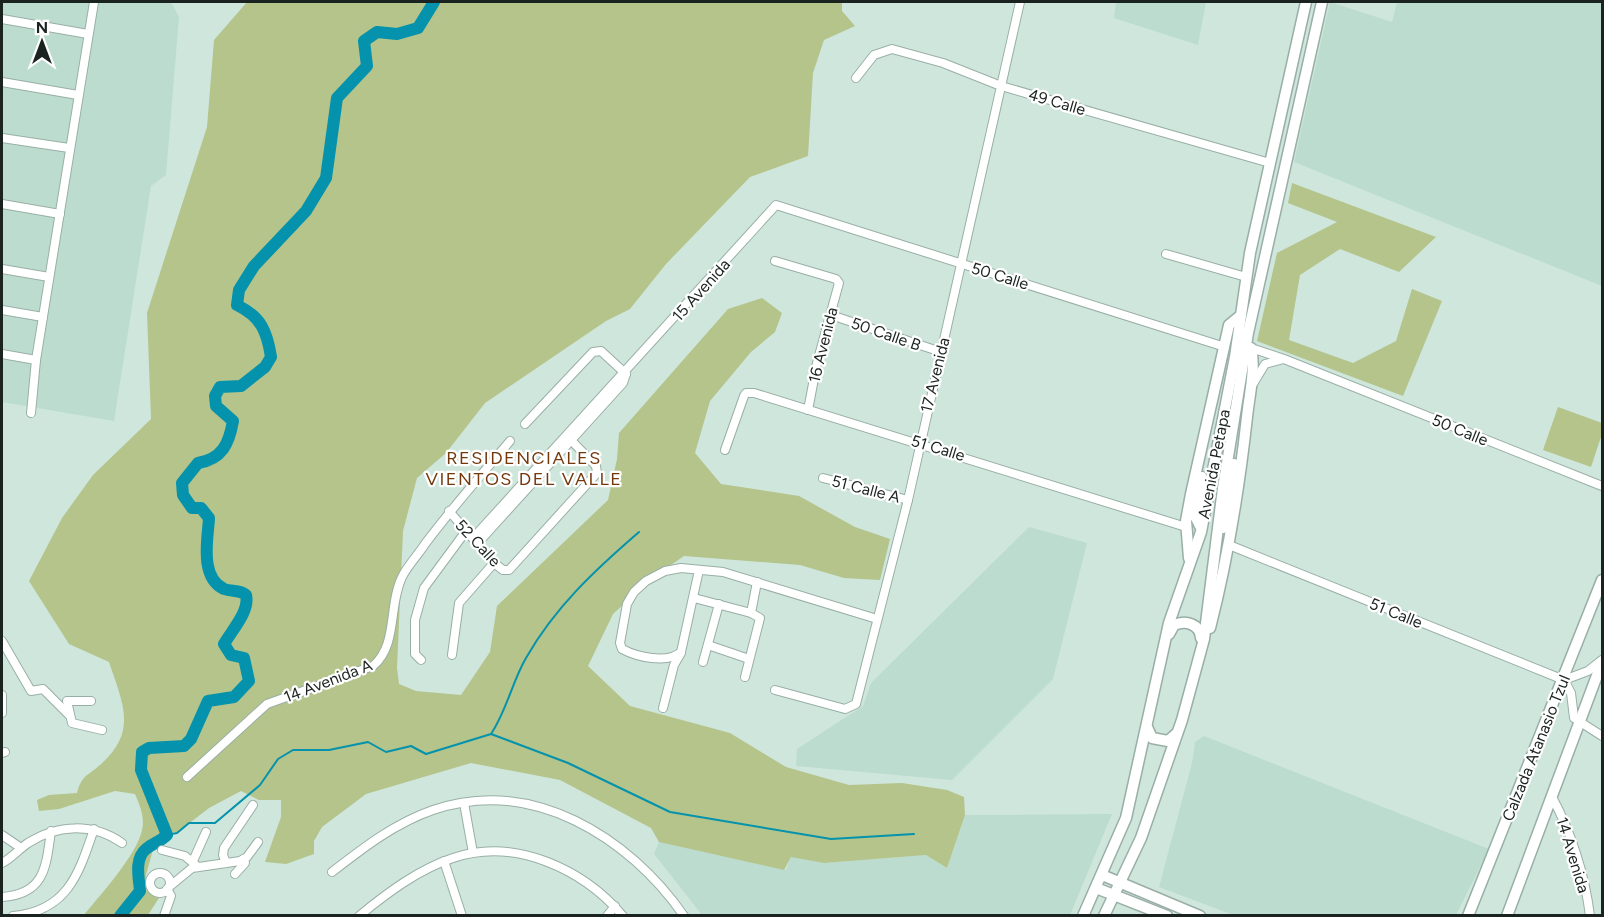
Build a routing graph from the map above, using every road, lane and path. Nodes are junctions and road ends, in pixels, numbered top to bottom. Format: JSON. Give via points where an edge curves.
{"nodes":[{"id":1,"x":94,"y":2,"type":"edge"},
{"id":2,"x":1020,"y":2,"type":"edge"},
{"id":3,"x":1306,"y":2,"type":"edge"},
{"id":4,"x":1322,"y":2,"type":"edge"},
{"id":5,"x":2,"y":19,"type":"edge"},
{"id":6,"x":88,"y":34,"type":"junction"},
{"id":7,"x":856,"y":78,"type":"dead end"},
{"id":8,"x":2,"y":82,"type":"edge"},
{"id":9,"x":1001,"y":86,"type":"junction"},
{"id":10,"x":78,"y":95,"type":"junction"},
{"id":11,"x":2,"y":138,"type":"edge"},
{"id":12,"x":69,"y":148,"type":"junction"},
{"id":13,"x":1270,"y":163,"type":"junction"},
{"id":14,"x":2,"y":204,"type":"edge"},
{"id":15,"x":776,"y":205,"type":"joint"},
{"id":16,"x":60,"y":214,"type":"junction"},
{"id":17,"x":1166,"y":254,"type":"dead end"},
{"id":18,"x":775,"y":261,"type":"dead end"},
{"id":19,"x":963,"y":264,"type":"junction"},
{"id":20,"x":2,"y":269,"type":"edge"},
{"id":21,"x":50,"y":277,"type":"junction"},
{"id":22,"x":1246,"y":277,"type":"junction"},
{"id":23,"x":2,"y":310,"type":"edge"},
{"id":24,"x":831,"y":315,"type":"junction"},
{"id":25,"x":1240,"y":316,"type":"junction"},
{"id":26,"x":43,"y":317,"type":"junction"},
{"id":27,"x":1248,"y":333,"type":"junction"},
{"id":28,"x":1225,"y":346,"type":"junction"},
{"id":29,"x":1251,"y":348,"type":"junction"},
{"id":30,"x":941,"y":352,"type":"junction"},
{"id":31,"x":2,"y":354,"type":"edge"},
{"id":32,"x":1284,"y":359,"type":"junction"},
{"id":33,"x":36,"y":360,"type":"junction"},
{"id":34,"x":626,"y":374,"type":"junction"},
{"id":35,"x":1250,"y":392,"type":"junction"},
{"id":36,"x":808,"y":410,"type":"junction"},
{"id":37,"x":31,"y":413,"type":"dead end"},
{"id":38,"x":525,"y":424,"type":"dead end"},
{"id":39,"x":569,"y":438,"type":"junction"},
{"id":40,"x":510,"y":441,"type":"dead end"},
{"id":41,"x":919,"y":442,"type":"junction"},
{"id":42,"x":725,"y":450,"type":"dead end"},
{"id":43,"x":823,"y":478,"type":"dead end"},
{"id":44,"x":1602,"y":486,"type":"edge"},
{"id":45,"x":908,"y":500,"type":"junction"},
{"id":46,"x":449,"y":511,"type":"junction"},
{"id":47,"x":1200,"y":526,"type":"dead end"},
{"id":48,"x":1186,"y":527,"type":"junction"},
{"id":49,"x":1220,"y":530,"type":"dead end"},
{"id":50,"x":466,"y":531,"type":"junction"},
{"id":51,"x":475,"y":541,"type":"junction"},
{"id":52,"x":1229,"y":545,"type":"junction"},
{"id":53,"x":1189,"y":559,"type":"junction"},
{"id":54,"x":494,"y":563,"type":"junction"},
{"id":55,"x":699,"y":570,"type":"junction"},
{"id":56,"x":1602,"y":580,"type":"edge"},
{"id":57,"x":757,"y":582,"type":"junction"},
{"id":58,"x":694,"y":598,"type":"junction"},
{"id":59,"x":719,"y":604,"type":"junction"},
{"id":60,"x":751,"y":612,"type":"junction"},
{"id":61,"x":877,"y":619,"type":"junction"},
{"id":62,"x":1204,"y":639,"type":"junction"},
{"id":63,"x":2,"y":641,"type":"edge"},
{"id":64,"x":708,"y":645,"type":"junction"},
{"id":65,"x":1163,"y":648,"type":"junction"},
{"id":66,"x":681,"y":652,"type":"junction"},
{"id":67,"x":452,"y":655,"type":"dead end"},
{"id":68,"x":1200,"y":656,"type":"junction"},
{"id":69,"x":749,"y":659,"type":"junction"},
{"id":70,"x":421,"y":660,"type":"dead end"},
{"id":71,"x":1602,"y":661,"type":"edge"},
{"id":72,"x":703,"y":663,"type":"dead end"},
{"id":73,"x":745,"y":677,"type":"dead end"},
{"id":74,"x":1564,"y":680,"type":"junction"},
{"id":75,"x":775,"y":690,"type":"dead end"},
{"id":76,"x":2,"y":695,"type":"edge"},
{"id":77,"x":91,"y":701,"type":"dead end"},
{"id":78,"x":663,"y":708,"type":"dead end"},
{"id":79,"x":2,"y":713,"type":"edge"},
{"id":80,"x":70,"y":716,"type":"junction"},
{"id":81,"x":1580,"y":724,"type":"junction"},
{"id":82,"x":1147,"y":727,"type":"junction"},
{"id":83,"x":102,"y":730,"type":"dead end"},
{"id":84,"x":1177,"y":733,"type":"junction"},
{"id":85,"x":1602,"y":735,"type":"edge"},
{"id":86,"x":187,"y":777,"type":"dead end"},
{"id":87,"x":1552,"y":796,"type":"junction"},
{"id":88,"x":464,"y":803,"type":"junction"},
{"id":89,"x":253,"y":805,"type":"dead end"},
{"id":90,"x":94,"y":828,"type":"junction"},
{"id":91,"x":51,"y":831,"type":"junction"},
{"id":92,"x":206,"y":832,"type":"dead end"},
{"id":93,"x":2,"y":836,"type":"edge"},
{"id":94,"x":258,"y":842,"type":"dead end"},
{"id":95,"x":122,"y":843,"type":"dead end"},
{"id":96,"x":21,"y":848,"type":"junction"},
{"id":97,"x":162,"y":850,"type":"dead end"},
{"id":98,"x":473,"y":853,"type":"junction"},
{"id":99,"x":244,"y":859,"type":"junction"},
{"id":100,"x":444,"y":861,"type":"junction"},
{"id":101,"x":2,"y":863,"type":"edge"},
{"id":102,"x":226,"y":863,"type":"junction"},
{"id":103,"x":196,"y":864,"type":"junction"},
{"id":104,"x":332,"y":872,"type":"dead end"},
{"id":105,"x":235,"y":874,"type":"dead end"},
{"id":106,"x":1102,"y":875,"type":"junction"},
{"id":107,"x":1119,"y":884,"type":"junction"},
{"id":108,"x":1096,"y":888,"type":"junction"},
{"id":109,"x":1114,"y":895,"type":"junction"},
{"id":110,"x":2,"y":897,"type":"edge"},
{"id":111,"x":615,"y":906,"type":"junction"},
{"id":112,"x":13,"y":915,"type":"edge"},
{"id":113,"x":164,"y":915,"type":"edge"},
{"id":114,"x":359,"y":915,"type":"edge"},
{"id":115,"x":462,"y":915,"type":"edge"},
{"id":116,"x":607,"y":915,"type":"edge"},
{"id":117,"x":623,"y":915,"type":"edge"},
{"id":118,"x":684,"y":915,"type":"edge"},
{"id":119,"x":1083,"y":915,"type":"edge"},
{"id":120,"x":1104,"y":915,"type":"edge"},
{"id":121,"x":1167,"y":915,"type":"edge"},
{"id":122,"x":1200,"y":915,"type":"edge"},
{"id":123,"x":1468,"y":915,"type":"edge"},
{"id":124,"x":1507,"y":915,"type":"edge"},
{"id":125,"x":1590,"y":915,"type":"edge"}],
"edges":[{"from":1,"to":6,"type":"street"},
{"from":2,"to":9,"type":"street","name":"17 Avenida"},
{"from":3,"to":13,"type":"main road","name":"Avenida Petapa"},
{"from":4,"to":27,"type":"main road","name":"Avenida Petapa"},
{"from":5,"to":6,"type":"street"},
{"from":6,"to":10,"type":"street"},
{"from":7,"to":9,"type":"street","name":"49 Calle","via":[[874,55],[892,49],[943,63]]},
{"from":8,"to":10,"type":"street"},
{"from":9,"to":13,"type":"street","name":"49 Calle"},
{"from":9,"to":19,"type":"street","name":"17 Avenida"},
{"from":10,"to":12,"type":"street"},
{"from":11,"to":12,"type":"street"},
{"from":12,"to":16,"type":"street"},
{"from":13,"to":22,"type":"main road","name":"Avenida Petapa"},
{"from":14,"to":16,"type":"street"},
{"from":15,"to":19,"type":"street","name":"50 Calle"},
{"from":15,"to":34,"type":"street","name":"15 Avenida"},
{"from":16,"to":21,"type":"street"},
{"from":17,"to":22,"type":"street"},
{"from":18,"to":24,"type":"street","name":"16 Avenida","via":[[838,281]]},
{"from":19,"to":28,"type":"street","name":"50 Calle"},
{"from":19,"to":30,"type":"street","name":"17 Avenida"},
{"from":20,"to":21,"type":"street"},
{"from":21,"to":26,"type":"street"},
{"from":22,"to":25,"type":"main road","name":"Avenida Petapa"},
{"from":23,"to":26,"type":"street"},
{"from":24,"to":30,"type":"street","name":"50 Calle B"},
{"from":24,"to":36,"type":"street","name":"16 Avenida"},
{"from":25,"to":28,"type":"main road","via":[[1229,325]]},
{"from":25,"to":47,"type":"main road","via":[[1201,482],[1195,516]]},
{"from":25,"to":53,"type":"main road","name":"Avenida Petapa","via":[[1201,532]]},
{"from":26,"to":33,"type":"street"},
{"from":27,"to":29,"type":"main road"},
{"from":27,"to":62,"type":"main road","name":"Avenida Petapa"},
{"from":28,"to":48,"type":"main road"},
{"from":29,"to":32,"type":"street","name":"50 Calle"},
{"from":29,"to":35,"type":"main road"},
{"from":29,"to":49,"type":"main road","via":[[1227,521]]},
{"from":30,"to":41,"type":"street","name":"17 Avenida"},
{"from":31,"to":33,"type":"street"},
{"from":32,"to":35,"type":"street","via":[[1265,364]]},
{"from":32,"to":44,"type":"street","name":"50 Calle"},
{"from":33,"to":37,"type":"street"},
{"from":34,"to":38,"type":"street","via":[[601,351],[592,352]]},
{"from":34,"to":39,"type":"street","name":"15 Avenida"},
{"from":35,"to":52,"type":"main road"},
{"from":36,"to":41,"type":"street","name":"51 Calle"},
{"from":36,"to":42,"type":"street","name":"51 Calle","via":[[746,393]]},
{"from":39,"to":51,"type":"street","name":"15 Avenida"},
{"from":39,"to":54,"type":"street","name":"52 Calle","via":[[596,466],[597,473],[508,570]]},
{"from":40,"to":46,"type":"street","name":"14 Avenida A"},
{"from":41,"to":45,"type":"street","name":"17 Avenida"},
{"from":41,"to":48,"type":"street","name":"51 Calle"},
{"from":43,"to":45,"type":"street","name":"51 Calle A"},
{"from":45,"to":61,"type":"street","name":"17 Avenida"},
{"from":46,"to":50,"type":"street","name":"52 Calle"},
{"from":46,"to":86,"type":"street","name":"14 Avenida A","via":[[396,589],[388,646],[380,660],[373,666],[267,704]]},
{"from":48,"to":53,"type":"main road"},
{"from":50,"to":51,"type":"street","name":"52 Calle"},
{"from":50,"to":70,"type":"street","via":[[424,588],[418,604],[415,654]]},
{"from":51,"to":54,"type":"street","name":"52 Calle"},
{"from":52,"to":62,"type":"main road"},
{"from":52,"to":74,"type":"street","name":"51 Calle"},
{"from":53,"to":65,"type":"main road","name":"Avenida Petapa"},
{"from":54,"to":67,"type":"street","via":[[459,603]]},
{"from":55,"to":57,"type":"street"},
{"from":55,"to":58,"type":"street"},
{"from":55,"to":66,"type":"street","via":[[665,571],[646,581],[627,604],[621,647],[633,654],[666,658]]},
{"from":56,"to":74,"type":"main road","name":"Calzada Atanasio Tzul"},
{"from":57,"to":60,"type":"street"},
{"from":57,"to":61,"type":"street"},
{"from":58,"to":59,"type":"street"},
{"from":58,"to":66,"type":"street"},
{"from":59,"to":60,"type":"street"},
{"from":59,"to":64,"type":"street"},
{"from":60,"to":69,"type":"street","via":[[760,618]]},
{"from":61,"to":75,"type":"street","name":"17 Avenida","via":[[854,707],[841,708]]},
{"from":62,"to":68,"type":"main road","name":"Avenida Petapa"},
{"from":63,"to":80,"type":"street","via":[[31,691],[43,689]]},
{"from":64,"to":69,"type":"street"},
{"from":64,"to":72,"type":"street"},
{"from":65,"to":68,"type":"main road","via":[[1174,625],[1188,623],[1201,631]]},
{"from":65,"to":82,"type":"main road","name":"Avenida Petapa"},
{"from":66,"to":78,"type":"street"},
{"from":68,"to":84,"type":"main road","name":"Avenida Petapa"},
{"from":69,"to":73,"type":"street"},
{"from":71,"to":74,"type":"street"},
{"from":71,"to":81,"type":"main road","name":"Calzada Atanasio Tzul"},
{"from":74,"to":81,"type":"street","via":[[1571,693],[1574,718]]},
{"from":74,"to":123,"type":"main road","name":"Calzada Atanasio Tzul"},
{"from":76,"to":79,"type":"street"},
{"from":77,"to":80,"type":"street","via":[[67,701]]},
{"from":80,"to":83,"type":"street","via":[[73,724]]},
{"from":81,"to":85,"type":"street"},
{"from":81,"to":87,"type":"main road","name":"Calzada Atanasio Tzul"},
{"from":82,"to":84,"type":"main road","via":[[1152,738],[1160,741],[1168,741]]},
{"from":82,"to":106,"type":"main road","name":"Avenida Petapa","via":[[1124,825]]},
{"from":84,"to":107,"type":"main road","name":"Avenida Petapa","via":[[1141,838]]},
{"from":87,"to":124,"type":"main road","name":"Calzada Atanasio Tzul"},
{"from":87,"to":125,"type":"street","name":"14 Avenida","via":[[1578,860]]},
{"from":88,"to":98,"type":"street"},
{"from":88,"to":104,"type":"street","via":[[433,810],[397,827]]},
{"from":88,"to":118,"type":"street","via":[[493,801],[543,807],[572,818],[624,849]]},
{"from":89,"to":102,"type":"street","via":[[224,848]]},
{"from":90,"to":91,"type":"street"},
{"from":90,"to":95,"type":"street"},
{"from":90,"to":112,"type":"street","via":[[80,869],[63,896],[47,906]]},
{"from":91,"to":96,"type":"street"},
{"from":91,"to":110,"type":"street","via":[[46,867],[36,884],[26,892]]},
{"from":92,"to":103,"type":"street"},
{"from":93,"to":96,"type":"street"},
{"from":94,"to":99,"type":"street"},
{"from":96,"to":101,"type":"street"},
{"from":97,"to":103,"type":"street"},
{"from":98,"to":100,"type":"street"},
{"from":98,"to":111,"type":"street","via":[[518,854],[552,863],[582,879]]},
{"from":99,"to":102,"type":"street"},
{"from":99,"to":105,"type":"street"},
{"from":100,"to":114,"type":"street","via":[[400,885]]},
{"from":100,"to":115,"type":"street"},
{"from":102,"to":103,"type":"street","via":[[215,867]]},
{"from":103,"to":113,"type":"street","via":[[168,888],[171,896]]},
{"from":106,"to":107,"type":"main road"},
{"from":106,"to":108,"type":"main road","name":"Avenida Petapa"},
{"from":107,"to":109,"type":"main road","name":"Avenida Petapa"},
{"from":107,"to":122,"type":"main road"},
{"from":108,"to":109,"type":"main road"},
{"from":108,"to":119,"type":"main road","name":"Avenida Petapa"},
{"from":109,"to":120,"type":"main road","name":"Avenida Petapa"},
{"from":109,"to":121,"type":"main road"},
{"from":111,"to":116,"type":"street"},
{"from":111,"to":117,"type":"street"}]}
